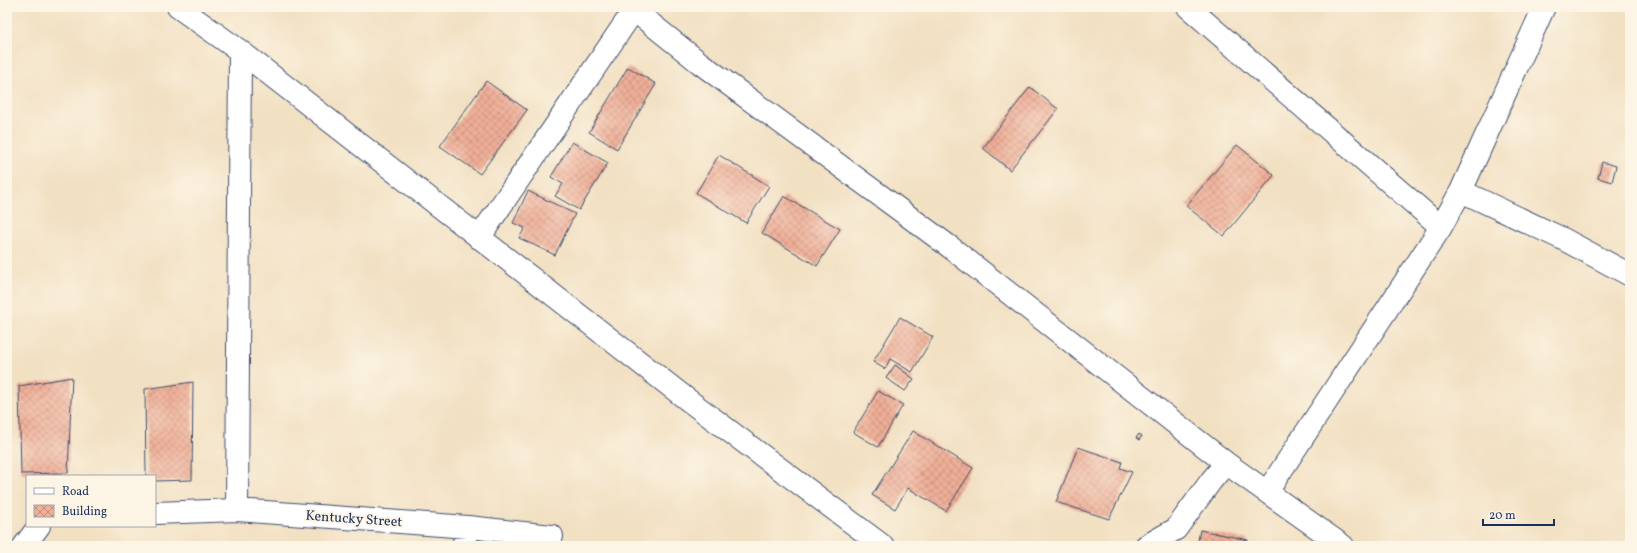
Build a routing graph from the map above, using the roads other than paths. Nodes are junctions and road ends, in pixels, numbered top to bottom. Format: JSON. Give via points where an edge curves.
{"nodes":[{"id":1,"x":178,"y":7,"type":"edge"},
{"id":2,"x":1188,"y":7,"type":"edge"},
{"id":3,"x":1544,"y":7,"type":"edge"},
{"id":4,"x":632,"y":9,"type":"edge"},
{"id":5,"x":240,"y":51,"type":"junction"},
{"id":6,"x":1461,"y":191,"type":"junction"},
{"id":7,"x":1441,"y":227,"type":"junction"},
{"id":8,"x":479,"y":238,"type":"junction"},
{"id":9,"x":1630,"y":275,"type":"edge"},
{"id":10,"x":1226,"y":463,"type":"junction"},
{"id":11,"x":1267,"y":492,"type":"junction"},
{"id":12,"x":237,"y":510,"type":"junction"},
{"id":13,"x":156,"y":513,"type":"edge"},
{"id":14,"x":38,"y":527,"type":"edge"},
{"id":15,"x":466,"y":536,"type":"edge"},
{"id":16,"x":552,"y":536,"type":"dead end"},
{"id":17,"x":24,"y":546,"type":"edge"},
{"id":18,"x":883,"y":546,"type":"edge"},
{"id":19,"x":1146,"y":546,"type":"edge"},
{"id":20,"x":1343,"y":546,"type":"edge"}],
"edges":[{"from":1,"to":5,"type":"street"},
{"from":2,"to":7,"type":"street"},
{"from":3,"to":6,"type":"street"},
{"from":4,"to":8,"type":"street"},
{"from":4,"to":10,"type":"street","via":[[700,63],[950,247]]},
{"from":5,"to":8,"type":"street"},
{"from":5,"to":12,"type":"street"},
{"from":6,"to":7,"type":"street"},
{"from":6,"to":9,"type":"street","via":[[1563,239]]},
{"from":7,"to":11,"type":"street"},
{"from":8,"to":18,"type":"street","via":[[688,400]]},
{"from":10,"to":11,"type":"street"},
{"from":10,"to":19,"type":"street","via":[[1176,529]]},
{"from":11,"to":20,"type":"street"},
{"from":12,"to":13,"type":"street","name":"Kentucky Street"},
{"from":12,"to":15,"type":"street","name":"Kentucky Street"},
{"from":14,"to":17,"type":"street"},
{"from":15,"to":16,"type":"street","name":"Kentucky Street"}]}
